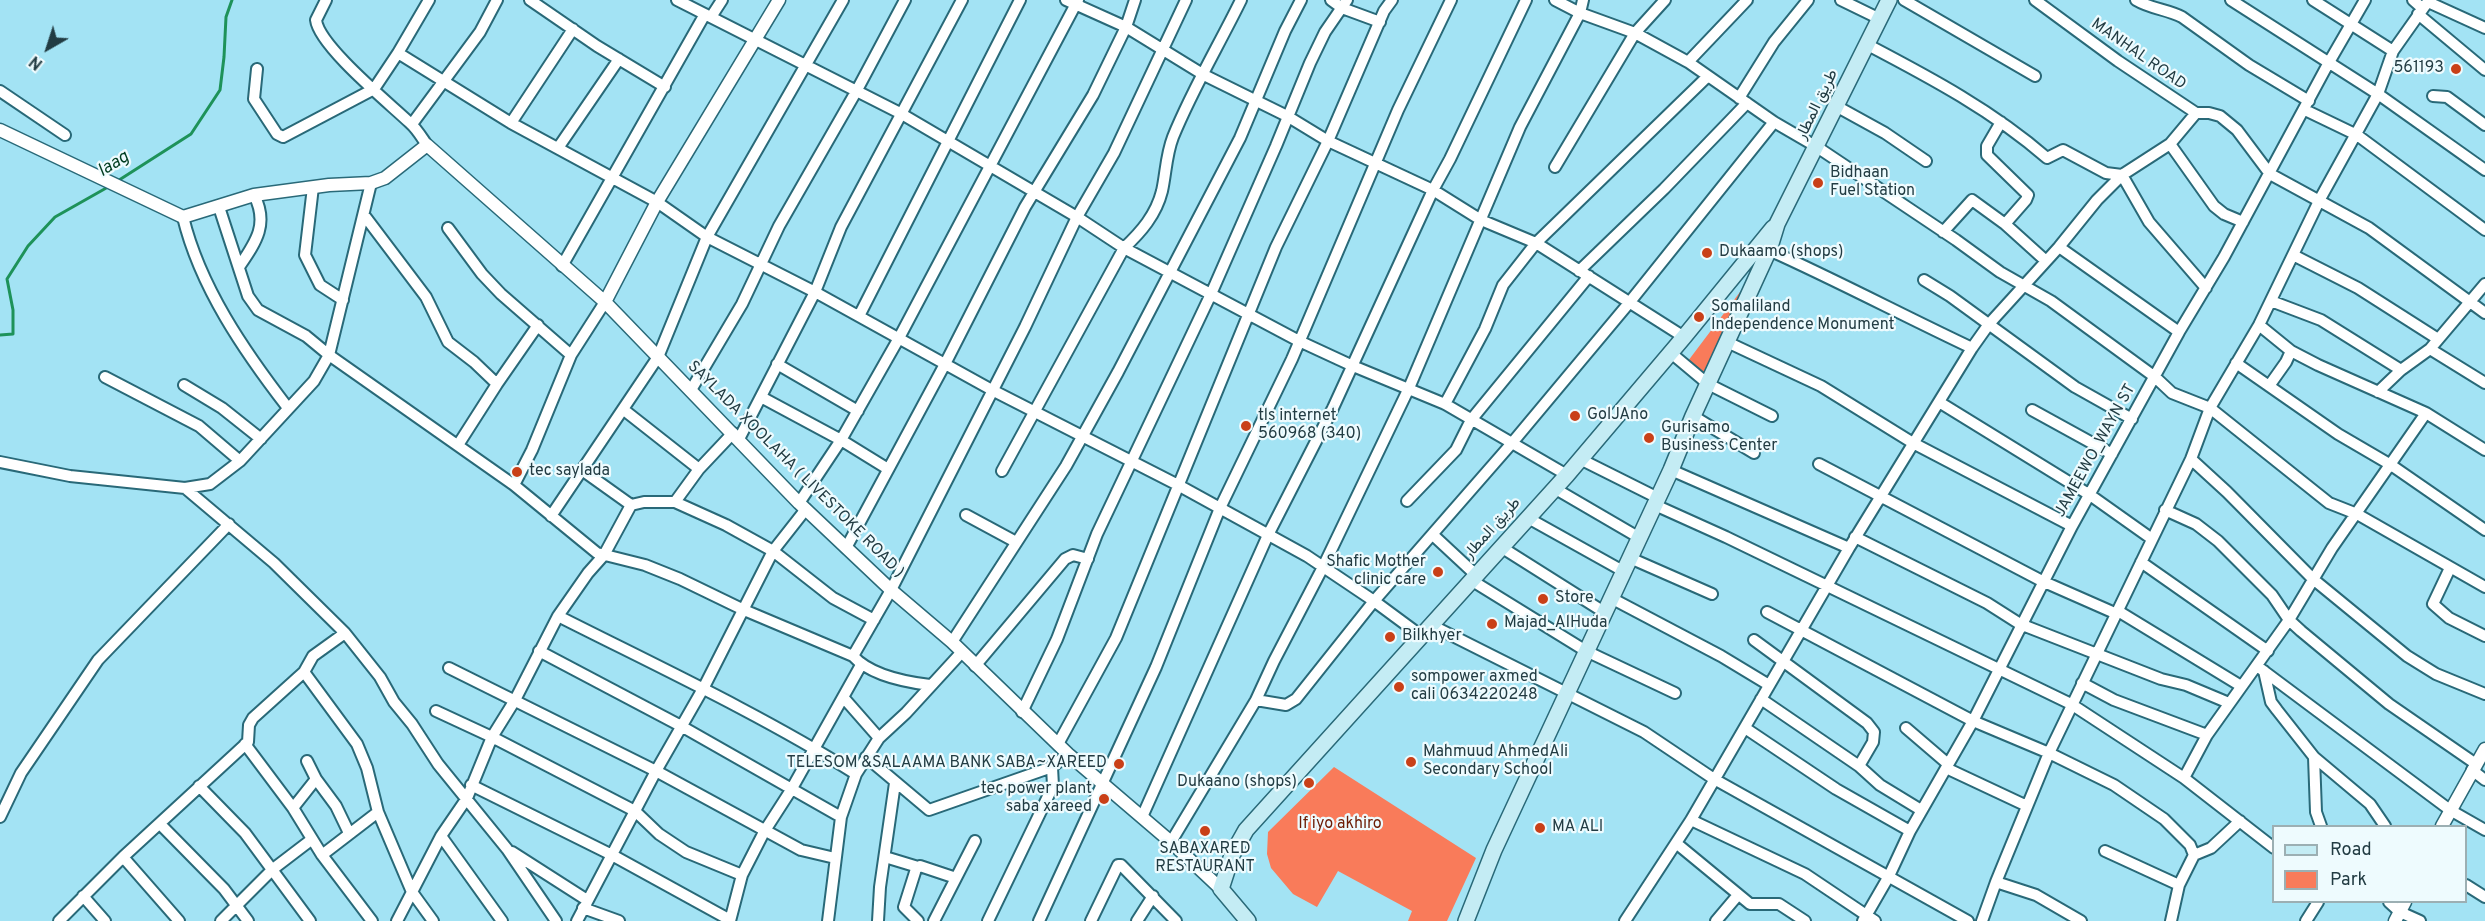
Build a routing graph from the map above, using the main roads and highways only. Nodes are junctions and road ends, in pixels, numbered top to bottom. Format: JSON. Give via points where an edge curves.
{"nodes":[{"id":1,"x":1888,"y":0,"type":"edge"},
{"id":2,"x":1777,"y":224,"type":"junction"},
{"id":3,"x":1248,"y":921,"type":"edge"},
{"id":4,"x":1466,"y":921,"type":"edge"}],
"edges":[{"from":1,"to":2,"type":"main road","name":"طريق المطار"},
{"from":2,"to":3,"type":"main road","name":"طريق المطار","via":[[1567,475],[1246,830],[1232,855],[1221,889]]},
{"from":2,"to":4,"type":"main road","name":"طريق المطار","via":[[1671,470],[1494,850]]}]}
